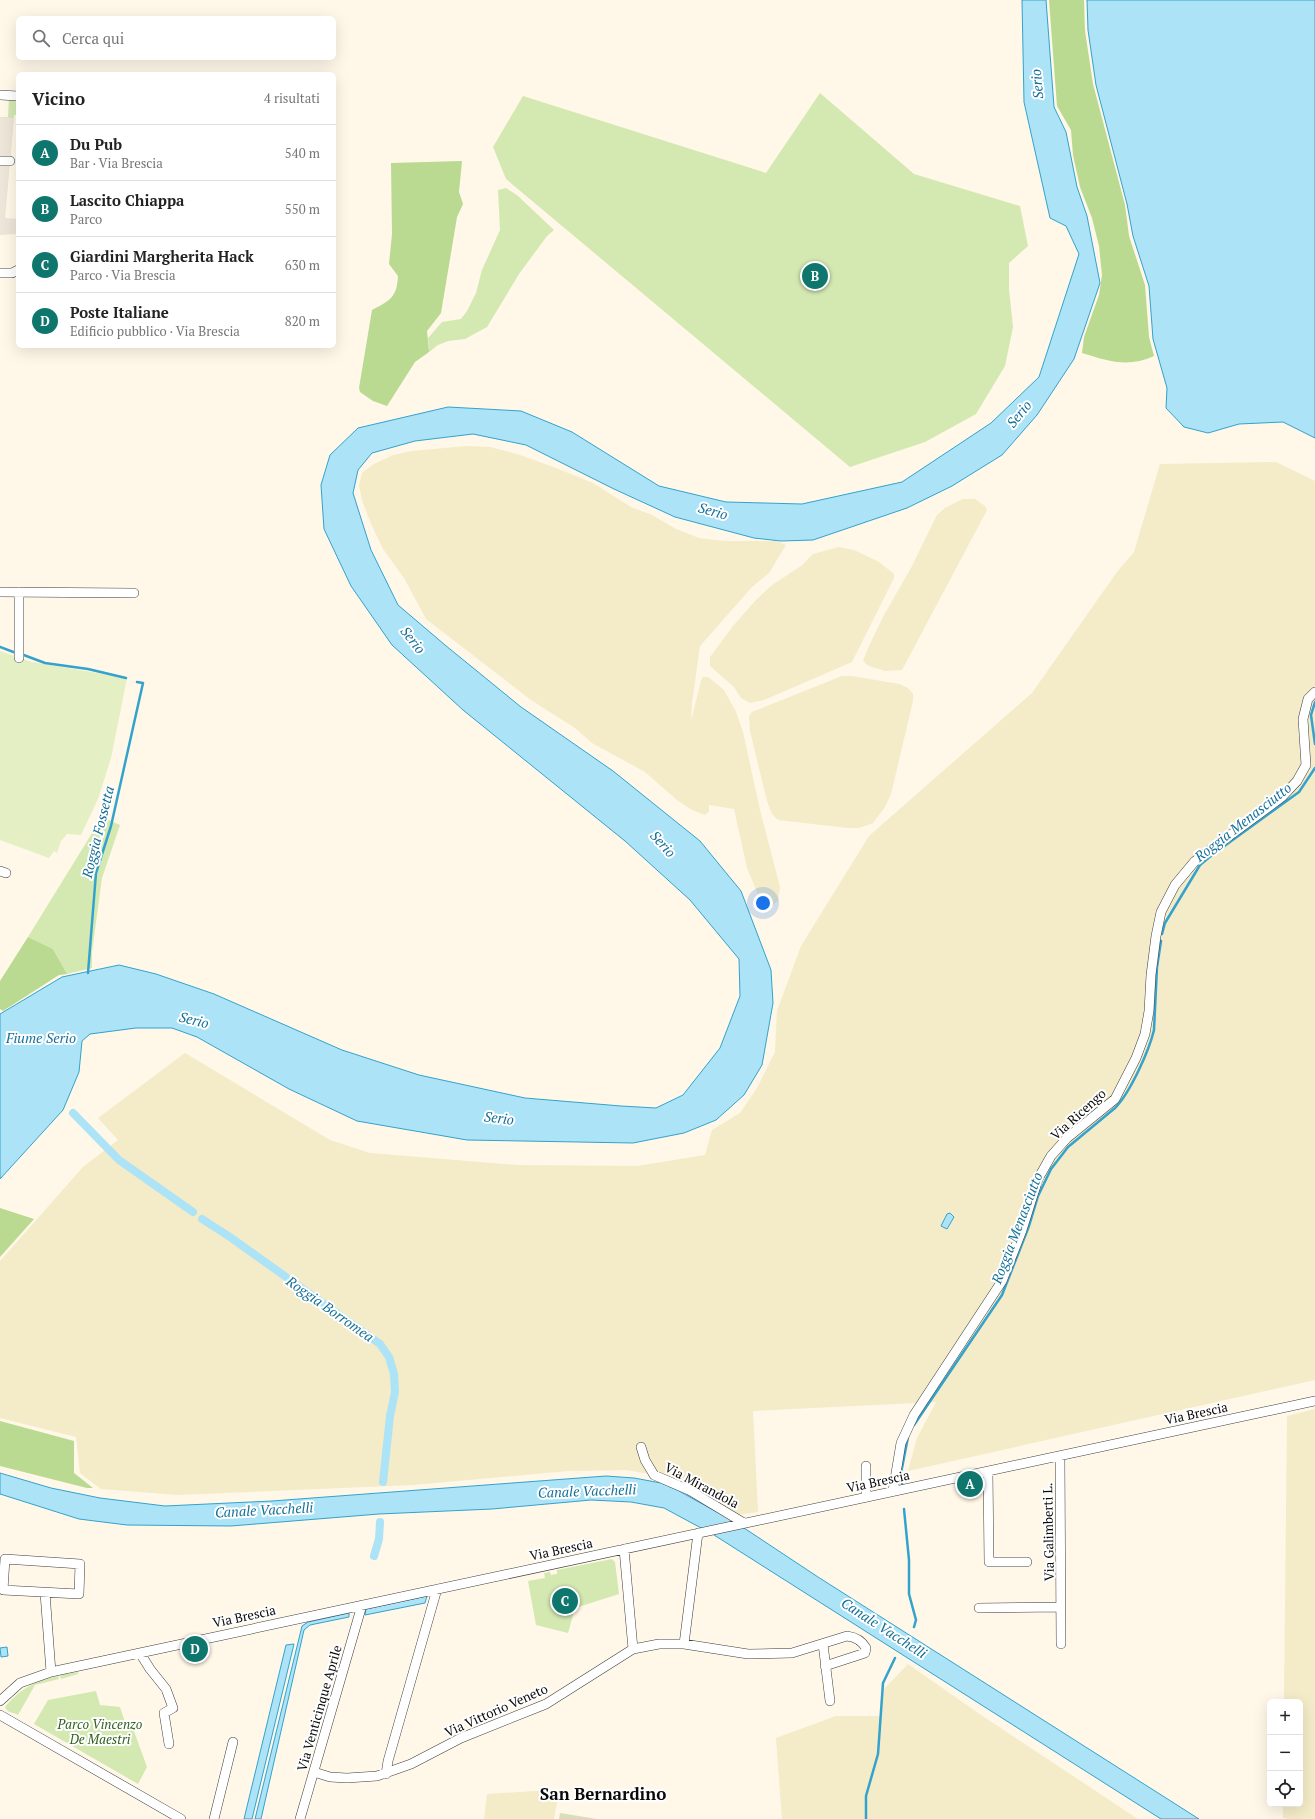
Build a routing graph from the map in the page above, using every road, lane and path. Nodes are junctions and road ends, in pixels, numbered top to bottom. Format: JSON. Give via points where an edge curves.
{"nodes":[{"id":1,"x":0,"y":95,"type":"edge"},
{"id":2,"x":16,"y":96,"type":"edge"},
{"id":3,"x":0,"y":160,"type":"edge"},
{"id":4,"x":10,"y":161,"type":"dead end"},
{"id":5,"x":16,"y":271,"type":"edge"},
{"id":6,"x":0,"y":273,"type":"edge"},
{"id":7,"x":0,"y":592,"type":"edge"},
{"id":8,"x":19,"y":592,"type":"junction"},
{"id":9,"x":134,"y":593,"type":"dead end"},
{"id":10,"x":20,"y":654,"type":"dead end"},
{"id":11,"x":1315,"y":692,"type":"edge"},
{"id":12,"x":1315,"y":1401,"type":"edge"},
{"id":13,"x":641,"y":1447,"type":"dead end"},
{"id":14,"x":1060,"y":1456,"type":"junction"},
{"id":15,"x":866,"y":1466,"type":"dead end"},
{"id":16,"x":988,"y":1471,"type":"junction"},
{"id":17,"x":893,"y":1491,"type":"junction"},
{"id":18,"x":866,"y":1497,"type":"junction"},
{"id":19,"x":741,"y":1523,"type":"junction"},
{"id":20,"x":702,"y":1532,"type":"junction"},
{"id":21,"x":624,"y":1549,"type":"junction"},
{"id":22,"x":1027,"y":1562,"type":"dead end"},
{"id":23,"x":437,"y":1589,"type":"junction"},
{"id":24,"x":45,"y":1593,"type":"junction"},
{"id":25,"x":362,"y":1605,"type":"junction"},
{"id":26,"x":1061,"y":1607,"type":"junction"},
{"id":27,"x":979,"y":1608,"type":"dead end"},
{"id":28,"x":684,"y":1644,"type":"junction"},
{"id":29,"x":823,"y":1644,"type":"junction"},
{"id":30,"x":1062,"y":1644,"type":"dead end"},
{"id":31,"x":633,"y":1650,"type":"junction"},
{"id":32,"x":140,"y":1653,"type":"junction"},
{"id":33,"x":825,"y":1666,"type":"junction"},
{"id":34,"x":51,"y":1672,"type":"junction"},
{"id":35,"x":0,"y":1701,"type":"edge"},
{"id":36,"x":830,"y":1701,"type":"dead end"},
{"id":37,"x":0,"y":1715,"type":"edge"},
{"id":38,"x":233,"y":1742,"type":"dead end"},
{"id":39,"x":169,"y":1744,"type":"dead end"},
{"id":40,"x":314,"y":1772,"type":"junction"},
{"id":41,"x":386,"y":1774,"type":"junction"},
{"id":42,"x":181,"y":1819,"type":"edge"},
{"id":43,"x":214,"y":1819,"type":"edge"},
{"id":44,"x":300,"y":1819,"type":"edge"}],
"edges":[{"from":1,"to":2,"type":"street"},
{"from":3,"to":4,"type":"street"},
{"from":5,"to":6,"type":"street"},
{"from":7,"to":8,"type":"street"},
{"from":8,"to":9,"type":"street"},
{"from":8,"to":10,"type":"street"},
{"from":11,"to":17,"type":"street","name":"Via Ricengo","via":[[1308,699],[1303,720],[1306,765],[1297,781],[1282,797],[1195,862],[1175,885],[1164,905],[1156,936],[1148,1019],[1136,1058],[1115,1099],[1067,1138],[1051,1156],[1038,1179],[1002,1281],[914,1415],[901,1442]]},
{"from":12,"to":14,"type":"street","name":"Via Brescia"},
{"from":13,"to":19,"type":"street","name":"Via Mirandola","via":[[654,1475],[689,1490]]},
{"from":14,"to":16,"type":"street","name":"Via Brescia"},
{"from":14,"to":26,"type":"street","name":"Via Galimberti L."},
{"from":15,"to":18,"type":"street"},
{"from":16,"to":17,"type":"street","name":"Via Brescia"},
{"from":16,"to":22,"type":"street","via":[[989,1562]]},
{"from":17,"to":18,"type":"street","name":"Via Brescia"},
{"from":18,"to":19,"type":"street","name":"Via Brescia"},
{"from":19,"to":20,"type":"street","name":"Via Brescia"},
{"from":20,"to":21,"type":"street","name":"Via Brescia"},
{"from":20,"to":28,"type":"street"},
{"from":21,"to":23,"type":"street","name":"Via Brescia"},
{"from":21,"to":31,"type":"street"},
{"from":23,"to":25,"type":"street","name":"Via Brescia"},
{"from":23,"to":41,"type":"street"},
{"from":24,"to":24,"type":"street","via":[[79,1594],[80,1564],[5,1559],[3,1590]]},
{"from":24,"to":34,"type":"street"},
{"from":25,"to":32,"type":"street","name":"Via Brescia"},
{"from":25,"to":40,"type":"street","name":"Via Venticinque Aprile"},
{"from":26,"to":27,"type":"street"},
{"from":26,"to":30,"type":"street","name":"Via Galimberti L."},
{"from":28,"to":29,"type":"street","name":"Via Vittorio Veneto","via":[[748,1654],[792,1653]]},
{"from":28,"to":31,"type":"street","name":"Via Vittorio Veneto","via":[[659,1644]]},
{"from":29,"to":33,"type":"street"},
{"from":29,"to":33,"type":"street","name":"Via Vittorio Veneto","via":[[847,1636],[863,1643],[866,1648],[865,1653],[859,1656]]},
{"from":31,"to":41,"type":"street","name":"Via Vittorio Veneto","via":[[546,1704],[461,1738],[412,1764]]},
{"from":32,"to":34,"type":"street","name":"Via Brescia"},
{"from":32,"to":39,"type":"street","via":[[166,1689],[173,1708],[164,1713]]},
{"from":33,"to":36,"type":"street"},
{"from":34,"to":35,"type":"street","name":"Via Brescia","via":[[20,1683]]},
{"from":37,"to":42,"type":"street"},
{"from":38,"to":43,"type":"street"},
{"from":40,"to":41,"type":"street","name":"Via Vittorio Veneto","via":[[330,1777],[350,1778]]},
{"from":40,"to":44,"type":"street","name":"Via Venticinque Aprile"}]}
